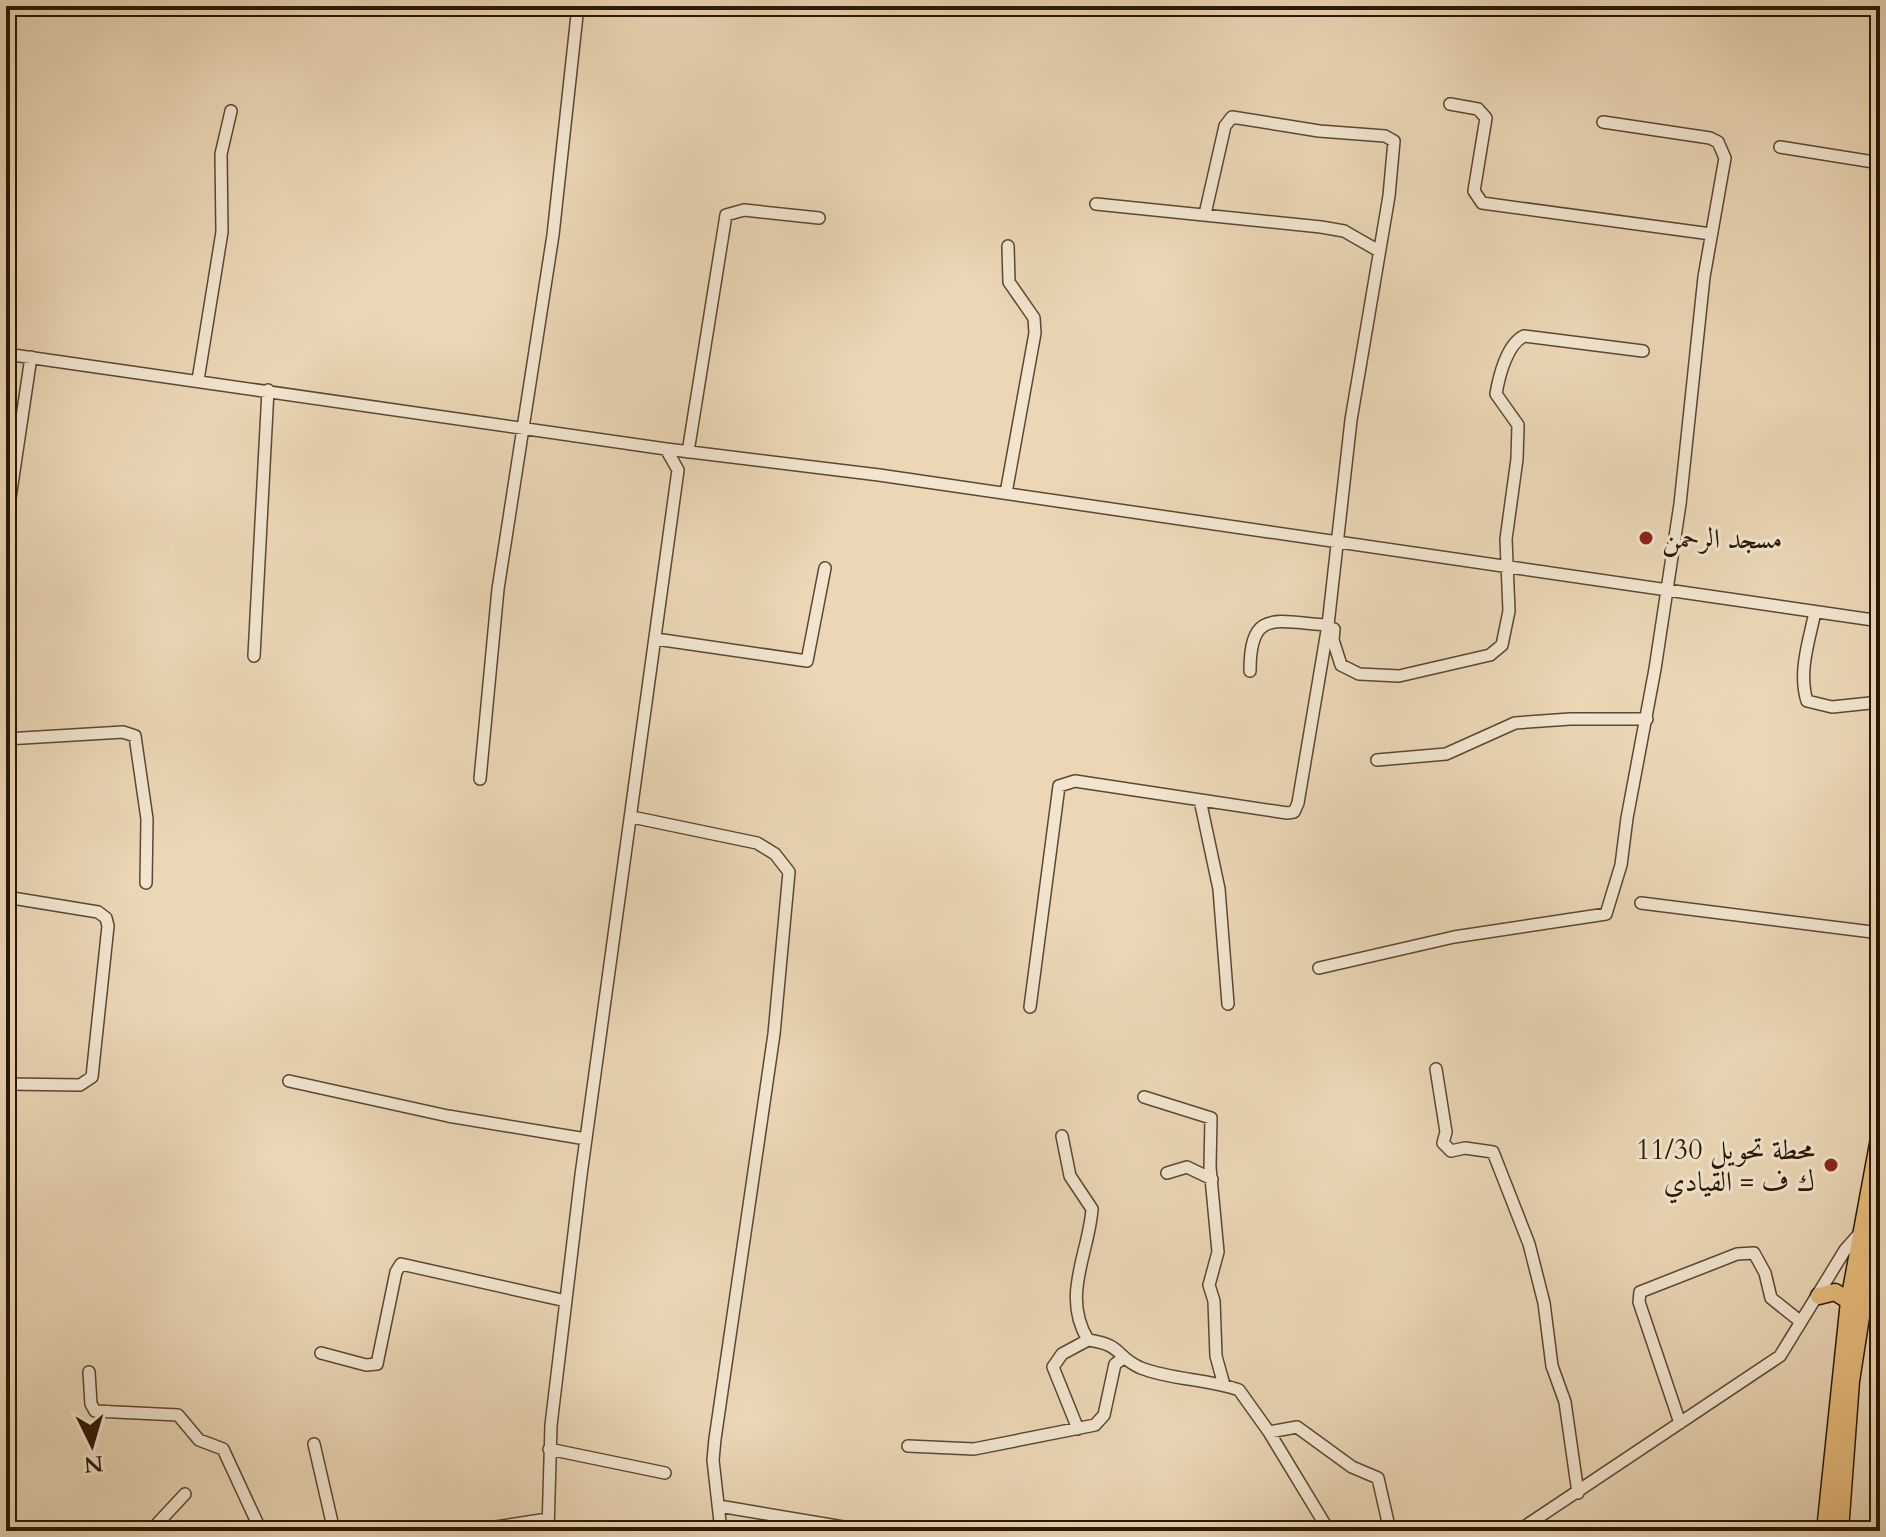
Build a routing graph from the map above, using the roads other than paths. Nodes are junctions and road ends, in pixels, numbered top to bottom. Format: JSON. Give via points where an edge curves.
{"nodes":[{"id":1,"x":578,"y":6,"type":"edge"},
{"id":2,"x":1450,"y":104,"type":"dead end"},
{"id":3,"x":231,"y":111,"type":"dead end"},
{"id":4,"x":1603,"y":122,"type":"dead end"},
{"id":5,"x":1780,"y":147,"type":"dead end"},
{"id":6,"x":1880,"y":163,"type":"edge"},
{"id":7,"x":1096,"y":204,"type":"dead end"},
{"id":8,"x":1205,"y":214,"type":"junction"},
{"id":9,"x":819,"y":218,"type":"dead end"},
{"id":10,"x":1711,"y":234,"type":"junction"},
{"id":11,"x":1008,"y":246,"type":"dead end"},
{"id":12,"x":1379,"y":251,"type":"junction"},
{"id":13,"x":1643,"y":351,"type":"dead end"},
{"id":14,"x":6,"y":354,"type":"edge"},
{"id":15,"x":31,"y":357,"type":"junction"},
{"id":16,"x":198,"y":380,"type":"junction"},
{"id":17,"x":268,"y":390,"type":"junction"},
{"id":18,"x":522,"y":427,"type":"junction"},
{"id":19,"x":666,"y":449,"type":"junction"},
{"id":20,"x":692,"y":452,"type":"junction"},
{"id":21,"x":678,"y":470,"type":"junction"},
{"id":22,"x":1006,"y":493,"type":"junction"},
{"id":23,"x":6,"y":525,"type":"edge"},
{"id":24,"x":1339,"y":541,"type":"junction"},
{"id":25,"x":825,"y":568,"type":"dead end"},
{"id":26,"x":1507,"y":568,"type":"junction"},
{"id":27,"x":1666,"y":591,"type":"junction"},
{"id":28,"x":1815,"y":612,"type":"junction"},
{"id":29,"x":1880,"y":621,"type":"edge"},
{"id":30,"x":1328,"y":625,"type":"junction"},
{"id":31,"x":656,"y":639,"type":"junction"},
{"id":32,"x":254,"y":656,"type":"dead end"},
{"id":33,"x":1250,"y":671,"type":"dead end"},
{"id":34,"x":1880,"y":702,"type":"edge"},
{"id":35,"x":1647,"y":719,"type":"junction"},
{"id":36,"x":6,"y":739,"type":"edge"},
{"id":37,"x":1377,"y":760,"type":"dead end"},
{"id":38,"x":480,"y":779,"type":"dead end"},
{"id":39,"x":1200,"y":800,"type":"junction"},
{"id":40,"x":632,"y":817,"type":"junction"},
{"id":41,"x":146,"y":883,"type":"dead end"},
{"id":42,"x":6,"y":897,"type":"edge"},
{"id":43,"x":1641,"y":903,"type":"dead end"},
{"id":44,"x":1880,"y":933,"type":"edge"},
{"id":45,"x":1319,"y":968,"type":"dead end"},
{"id":46,"x":1228,"y":1004,"type":"dead end"},
{"id":47,"x":1030,"y":1007,"type":"dead end"},
{"id":48,"x":1436,"y":1069,"type":"dead end"},
{"id":49,"x":289,"y":1081,"type":"dead end"},
{"id":50,"x":6,"y":1084,"type":"edge"},
{"id":51,"x":1144,"y":1097,"type":"dead end"},
{"id":52,"x":1880,"y":1133,"type":"edge"},
{"id":53,"x":1062,"y":1136,"type":"dead end"},
{"id":54,"x":586,"y":1139,"type":"junction"},
{"id":55,"x":1167,"y":1173,"type":"dead end"},
{"id":56,"x":1212,"y":1179,"type":"junction"},
{"id":57,"x":1880,"y":1195,"type":"edge"},
{"id":58,"x":1867,"y":1232,"type":"junction"},
{"id":59,"x":1819,"y":1296,"type":"junction"},
{"id":60,"x":566,"y":1301,"type":"junction"},
{"id":61,"x":1849,"y":1301,"type":"junction"},
{"id":62,"x":1801,"y":1322,"type":"junction"},
{"id":63,"x":1088,"y":1340,"type":"junction"},
{"id":64,"x":321,"y":1353,"type":"dead end"},
{"id":65,"x":1124,"y":1358,"type":"junction"},
{"id":66,"x":89,"y":1372,"type":"dead end"},
{"id":67,"x":1224,"y":1385,"type":"junction"},
{"id":68,"x":1680,"y":1423,"type":"junction"},
{"id":69,"x":1078,"y":1429,"type":"junction"},
{"id":70,"x":1269,"y":1432,"type":"junction"},
{"id":71,"x":314,"y":1444,"type":"dead end"},
{"id":72,"x":908,"y":1446,"type":"dead end"},
{"id":73,"x":549,"y":1449,"type":"junction"},
{"id":74,"x":665,"y":1473,"type":"dead end"},
{"id":75,"x":1578,"y":1493,"type":"junction"},
{"id":76,"x":185,"y":1494,"type":"dead end"},
{"id":77,"x":719,"y":1506,"type":"junction"},
{"id":78,"x":548,"y":1525,"type":"edge"},
{"id":79,"x":1325,"y":1530,"type":"edge"},
{"id":80,"x":155,"y":1531,"type":"edge"},
{"id":81,"x":261,"y":1531,"type":"edge"},
{"id":82,"x":334,"y":1531,"type":"edge"},
{"id":83,"x":470,"y":1531,"type":"edge"},
{"id":84,"x":721,"y":1531,"type":"edge"},
{"id":85,"x":867,"y":1531,"type":"edge"},
{"id":86,"x":1390,"y":1531,"type":"edge"},
{"id":87,"x":1518,"y":1531,"type":"edge"},
{"id":88,"x":1825,"y":1531,"type":"edge"},
{"id":89,"x":1840,"y":1531,"type":"edge"}],
"edges":[{"from":1,"to":18,"type":"street","via":[[553,235]]},
{"from":2,"to":10,"type":"street","via":[[1478,109],[1486,118],[1474,191],[1482,203]]},
{"from":3,"to":16,"type":"street","via":[[221,154],[222,232]]},
{"from":4,"to":10,"type":"street","via":[[1718,142],[1725,158]]},
{"from":5,"to":6,"type":"street"},
{"from":7,"to":8,"type":"street"},
{"from":8,"to":12,"type":"street","via":[[1344,231]]},
{"from":8,"to":12,"type":"street","via":[[1225,126],[1232,117],[1385,136],[1395,146]]},
{"from":9,"to":20,"type":"street","via":[[744,210],[726,215]]},
{"from":10,"to":27,"type":"street"},
{"from":11,"to":22,"type":"street","via":[[1009,282],[1034,318],[1035,333]]},
{"from":12,"to":24,"type":"street","via":[[1351,420]]},
{"from":13,"to":26,"type":"street","via":[[1536,336],[1514,340],[1496,394],[1518,425]]},
{"from":14,"to":15,"type":"street"},
{"from":15,"to":16,"type":"street"},
{"from":15,"to":23,"type":"street"},
{"from":16,"to":17,"type":"street"},
{"from":17,"to":18,"type":"street"},
{"from":17,"to":32,"type":"street"},
{"from":18,"to":19,"type":"street"},
{"from":18,"to":38,"type":"street","via":[[498,589]]},
{"from":19,"to":20,"type":"street"},
{"from":19,"to":21,"type":"street"},
{"from":20,"to":21,"type":"street"},
{"from":20,"to":22,"type":"street"},
{"from":21,"to":31,"type":"street"},
{"from":22,"to":24,"type":"street"},
{"from":24,"to":26,"type":"street"},
{"from":24,"to":26,"type":"street","via":[[1333,640],[1341,665],[1359,674],[1399,676],[1490,655],[1502,645],[1509,611]]},
{"from":24,"to":30,"type":"street"},
{"from":25,"to":31,"type":"street","via":[[807,661]]},
{"from":26,"to":27,"type":"street"},
{"from":27,"to":28,"type":"street"},
{"from":27,"to":35,"type":"street"},
{"from":28,"to":29,"type":"street"},
{"from":28,"to":34,"type":"street","via":[[1804,665],[1807,701],[1832,707]]},
{"from":30,"to":33,"type":"street","via":[[1265,624],[1250,642]]},
{"from":30,"to":39,"type":"street","via":[[1297,810],[1287,813]]},
{"from":31,"to":40,"type":"street"},
{"from":35,"to":37,"type":"street","via":[[1515,723],[1446,754]]},
{"from":35,"to":45,"type":"street","via":[[1621,865],[1606,914],[1454,937]]},
{"from":36,"to":41,"type":"street","via":[[123,732],[135,736],[147,819]]},
{"from":39,"to":46,"type":"street","via":[[1220,902]]},
{"from":39,"to":47,"type":"street","via":[[1075,781],[1059,786]]},
{"from":40,"to":54,"type":"street"},
{"from":40,"to":77,"type":"street","via":[[757,843],[789,872],[774,1034],[715,1439]]},
{"from":42,"to":50,"type":"street","via":[[98,912],[108,926],[92,1077],[80,1085]]},
{"from":43,"to":44,"type":"street"},
{"from":48,"to":75,"type":"street","via":[[1446,1132],[1443,1143],[1451,1151],[1493,1152],[1529,1244],[1552,1366],[1565,1402]]},
{"from":49,"to":54,"type":"street"},
{"from":51,"to":56,"type":"street","via":[[1211,1118]]},
{"from":52,"to":58,"type":"highway"},
{"from":53,"to":63,"type":"street","via":[[1070,1176],[1092,1209],[1076,1284],[1078,1314]]},
{"from":54,"to":60,"type":"street"},
{"from":55,"to":56,"type":"street","via":[[1187,1167]]},
{"from":56,"to":67,"type":"street","via":[[1218,1252],[1209,1285]]},
{"from":57,"to":58,"type":"highway"},
{"from":58,"to":59,"type":"street","via":[[1845,1250]]},
{"from":58,"to":61,"type":"highway"},
{"from":58,"to":89,"type":"highway"},
{"from":59,"to":61,"type":"highway","via":[[1835,1292]]},
{"from":59,"to":62,"type":"street"},
{"from":60,"to":64,"type":"street","via":[[401,1264],[377,1364]]},
{"from":60,"to":73,"type":"street"},
{"from":61,"to":88,"type":"highway"},
{"from":62,"to":68,"type":"street","via":[[1780,1356]]},
{"from":62,"to":68,"type":"street","via":[[1771,1298],[1754,1253],[1737,1254],[1640,1292]]},
{"from":63,"to":65,"type":"street","via":[[1113,1344]]},
{"from":63,"to":69,"type":"street","via":[[1062,1354],[1053,1367]]},
{"from":65,"to":67,"type":"street","via":[[1151,1371]]},
{"from":65,"to":69,"type":"street","via":[[1115,1364],[1101,1422]]},
{"from":66,"to":81,"type":"street","via":[[95,1411],[178,1415],[199,1440],[223,1449]]},
{"from":67,"to":70,"type":"street","via":[[1248,1399]]},
{"from":68,"to":75,"type":"street"},
{"from":69,"to":72,"type":"street","via":[[974,1449]]},
{"from":70,"to":79,"type":"street"},
{"from":70,"to":86,"type":"street","via":[[1297,1427],[1352,1467],[1374,1475]]},
{"from":71,"to":82,"type":"street"},
{"from":73,"to":74,"type":"street"},
{"from":73,"to":78,"type":"street"},
{"from":75,"to":87,"type":"street"},
{"from":76,"to":80,"type":"street"},
{"from":77,"to":84,"type":"street"},
{"from":77,"to":85,"type":"street"},
{"from":78,"to":83,"type":"street"}]}
